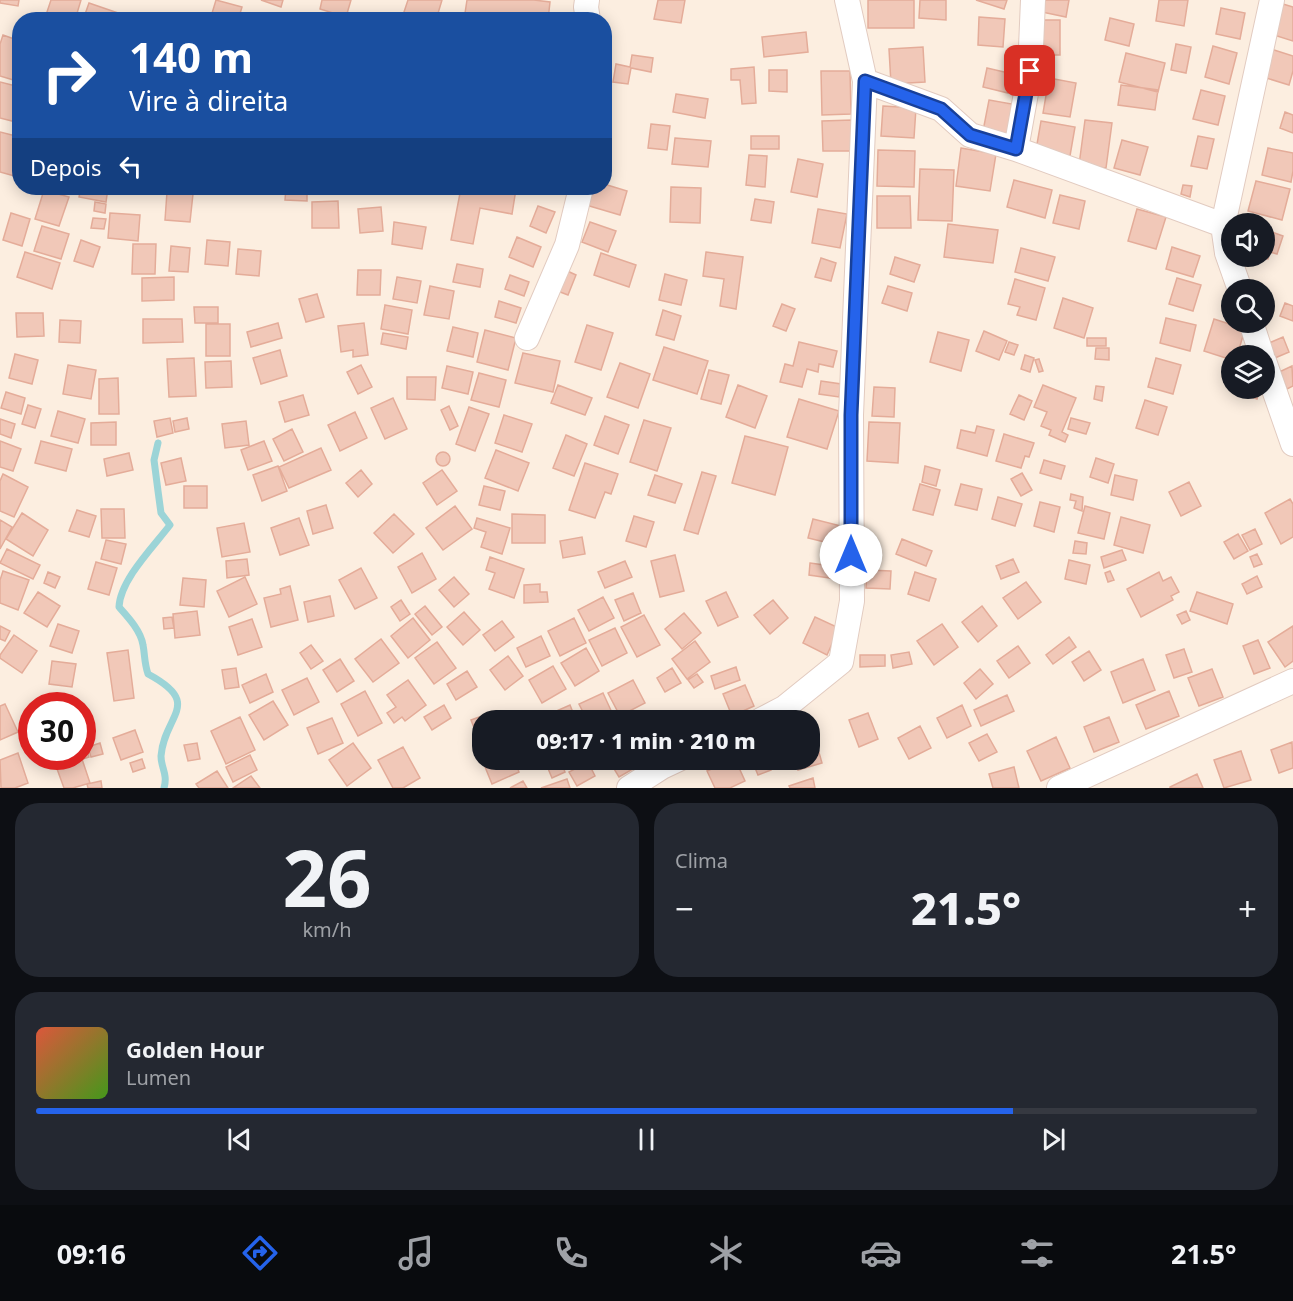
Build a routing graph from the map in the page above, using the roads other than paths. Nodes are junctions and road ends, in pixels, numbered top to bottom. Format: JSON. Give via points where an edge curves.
{"nodes":[{"id":1,"x":847,"y":0,"type":"edge"},
{"id":2,"x":1033,"y":0,"type":"edge"},
{"id":3,"x":1272,"y":0,"type":"edge"},
{"id":4,"x":865,"y":81,"type":"junction"},
{"id":5,"x":1016,"y":149,"type":"junction"},
{"id":6,"x":579,"y":195,"type":"edge"},
{"id":7,"x":1225,"y":213,"type":"edge"},
{"id":8,"x":1221,"y":225,"type":"edge"},
{"id":9,"x":527,"y":338,"type":"dead end"},
{"id":10,"x":1275,"y":392,"type":"edge"},
{"id":11,"x":1293,"y":444,"type":"edge"},
{"id":12,"x":1293,"y":681,"type":"edge"},
{"id":13,"x":780,"y":710,"type":"edge"},
{"id":14,"x":657,"y":770,"type":"edge"},
{"id":15,"x":629,"y":788,"type":"edge"},
{"id":16,"x":1059,"y":788,"type":"edge"}],
"edges":[{"from":1,"to":4,"type":"street"},
{"from":2,"to":5,"type":"street","via":[[1030,71]]},
{"from":3,"to":7,"type":"street"},
{"from":4,"to":5,"type":"street","via":[[941,109],[970,135]]},
{"from":4,"to":13,"type":"street","via":[[851,415],[852,601],[841,662]]},
{"from":5,"to":8,"type":"street"},
{"from":6,"to":9,"type":"street","via":[[567,245]]},
{"from":10,"to":11,"type":"street"},
{"from":12,"to":16,"type":"street"},
{"from":14,"to":15,"type":"street"}]}
